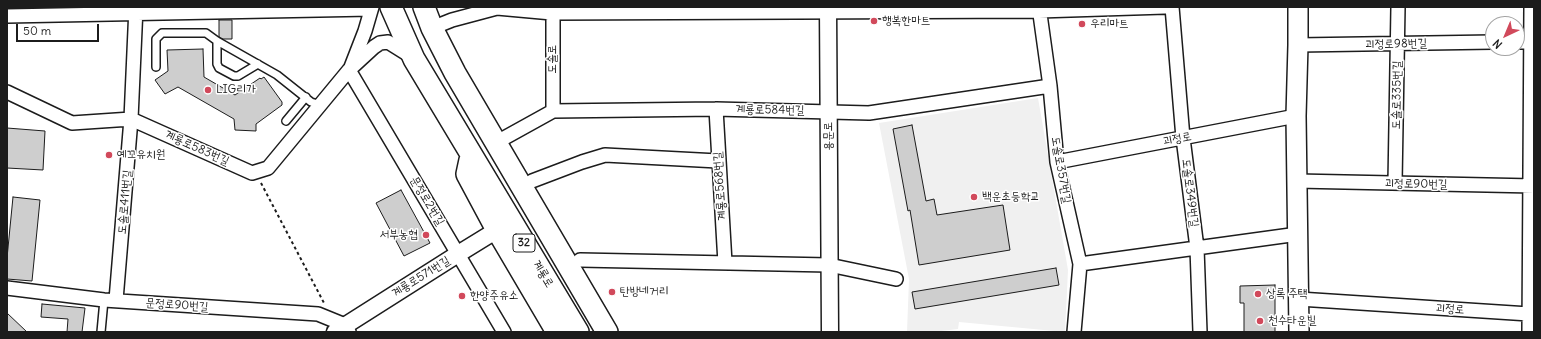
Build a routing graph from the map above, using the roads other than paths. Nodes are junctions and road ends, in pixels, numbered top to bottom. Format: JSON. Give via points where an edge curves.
{"nodes":[{"id":1,"x":424,"y":7,"type":"edge"},
{"id":2,"x":1165,"y":7,"type":"edge"},
{"id":3,"x":1172,"y":7,"type":"edge"},
{"id":4,"x":1298,"y":7,"type":"edge"},
{"id":5,"x":1398,"y":7,"type":"edge"},
{"id":6,"x":1531,"y":7,"type":"edge"},
{"id":7,"x":378,"y":8,"type":"edge"},
{"id":8,"x":828,"y":9,"type":"edge"},
{"id":9,"x":1039,"y":9,"type":"edge"},
{"id":10,"x":136,"y":10,"type":"edge"},
{"id":11,"x":553,"y":10,"type":"edge"},
{"id":12,"x":7,"y":16,"type":"edge"},
{"id":13,"x":432,"y":28,"type":"junction"},
{"id":14,"x":218,"y":42,"type":"junction"},
{"id":15,"x":1485,"y":42,"type":"edge"},
{"id":16,"x":1532,"y":42,"type":"edge"},
{"id":17,"x":1398,"y":44,"type":"junction"},
{"id":18,"x":1298,"y":45,"type":"junction"},
{"id":19,"x":414,"y":58,"type":"junction"},
{"id":20,"x":258,"y":64,"type":"junction"},
{"id":21,"x":156,"y":67,"type":"dead end"},
{"id":22,"x":349,"y":70,"type":"junction"},
{"id":23,"x":1050,"y":86,"type":"junction"},
{"id":24,"x":7,"y":92,"type":"edge"},
{"id":25,"x":306,"y":97,"type":"junction"},
{"id":26,"x":321,"y":105,"type":"junction"},
{"id":27,"x":716,"y":109,"type":"junction"},
{"id":28,"x":553,"y":111,"type":"junction"},
{"id":29,"x":829,"y":112,"type":"junction"},
{"id":30,"x":1296,"y":116,"type":"junction"},
{"id":31,"x":132,"y":119,"type":"junction"},
{"id":32,"x":286,"y":121,"type":"dead end"},
{"id":33,"x":1183,"y":138,"type":"junction"},
{"id":34,"x":501,"y":150,"type":"junction"},
{"id":35,"x":471,"y":153,"type":"junction"},
{"id":36,"x":718,"y":161,"type":"junction"},
{"id":37,"x":1057,"y":162,"type":"junction"},
{"id":38,"x":532,"y":180,"type":"junction"},
{"id":39,"x":1297,"y":181,"type":"junction"},
{"id":40,"x":1395,"y":183,"type":"junction"},
{"id":41,"x":1532,"y":186,"type":"edge"},
{"id":42,"x":498,"y":230,"type":"junction"},
{"id":43,"x":1298,"y":234,"type":"junction"},
{"id":44,"x":1197,"y":248,"type":"junction"},
{"id":45,"x":458,"y":254,"type":"junction"},
{"id":46,"x":580,"y":260,"type":"junction"},
{"id":47,"x":725,"y":263,"type":"junction"},
{"id":48,"x":1080,"y":264,"type":"junction"},
{"id":49,"x":829,"y":265,"type":"junction"},
{"id":50,"x":896,"y":279,"type":"dead end"},
{"id":51,"x":7,"y":288,"type":"edge"},
{"id":52,"x":1299,"y":299,"type":"junction"},
{"id":53,"x":110,"y":300,"type":"junction"},
{"id":54,"x":1529,"y":314,"type":"junction"},
{"id":55,"x":343,"y":330,"type":"edge"},
{"id":56,"x":101,"y":332,"type":"edge"},
{"id":57,"x":504,"y":332,"type":"edge"},
{"id":58,"x":557,"y":332,"type":"edge"},
{"id":59,"x":578,"y":332,"type":"edge"},
{"id":60,"x":607,"y":332,"type":"edge"},
{"id":61,"x":622,"y":332,"type":"edge"},
{"id":62,"x":830,"y":332,"type":"edge"},
{"id":63,"x":1074,"y":332,"type":"edge"},
{"id":64,"x":1200,"y":332,"type":"edge"},
{"id":65,"x":1299,"y":332,"type":"edge"},
{"id":66,"x":1528,"y":332,"type":"edge"}],
"edges":[{"from":1,"to":13,"type":"main road","number":"32"},
{"from":2,"to":9,"type":"street"},
{"from":3,"to":33,"type":"street","name":"도솔로349번길"},
{"from":4,"to":18,"type":"main road"},
{"from":5,"to":17,"type":"street","name":"도솔로335번길"},
{"from":6,"to":16,"type":"street"},
{"from":7,"to":10,"type":"street"},
{"from":7,"to":19,"type":"main road","name":"계룡로","number":"32"},
{"from":7,"to":22,"type":"street","via":[[365,31]]},
{"from":8,"to":9,"type":"street"},
{"from":8,"to":11,"type":"street"},
{"from":8,"to":29,"type":"street","name":"용문로"},
{"from":9,"to":23,"type":"street","name":"도솔로357번길"},
{"from":10,"to":12,"type":"street"},
{"from":10,"to":31,"type":"street","name":"도솔로411번길"},
{"from":11,"to":13,"type":"street","via":[[497,8]]},
{"from":11,"to":28,"type":"street","name":"도솔로"},
{"from":13,"to":34,"type":"main road","number":"32","via":[[455,73]]},
{"from":14,"to":20,"type":"lane"},
{"from":14,"to":20,"type":"lane","via":[[219,68],[238,76]]},
{"from":14,"to":21,"type":"lane","via":[[206,33],[162,33],[156,39]]},
{"from":15,"to":17,"type":"street","name":"괴정로98번길"},
{"from":16,"to":41,"type":"street"},
{"from":17,"to":18,"type":"street","name":"괴정로98번길"},
{"from":17,"to":40,"type":"street","name":"도솔로335번길"},
{"from":18,"to":30,"type":"main road"},
{"from":19,"to":22,"type":"street","via":[[388,42],[380,43]]},
{"from":19,"to":35,"type":"main road","name":"계룡로","number":"32"},
{"from":20,"to":25,"type":"lane"},
{"from":22,"to":26,"type":"street"},
{"from":22,"to":45,"type":"street","name":"문정로2번길"},
{"from":23,"to":29,"type":"street","name":"계룡로584번길","via":[[869,113]]},
{"from":23,"to":37,"type":"street","name":"도솔로357번길"},
{"from":24,"to":31,"type":"street","name":"계룡로583번길","via":[[72,123]]},
{"from":25,"to":26,"type":"lane","via":[[311,102]]},
{"from":25,"to":32,"type":"lane"},
{"from":26,"to":31,"type":"street","name":"계룡로583번길","via":[[268,168],[252,173]]},
{"from":27,"to":28,"type":"street","name":"계룡로584번길"},
{"from":27,"to":29,"type":"street","name":"계룡로584번길"},
{"from":27,"to":36,"type":"street","name":"계룡로568번길"},
{"from":28,"to":34,"type":"street","name":"계룡로584번길"},
{"from":29,"to":49,"type":"street","name":"용문로"},
{"from":30,"to":33,"type":"street","name":"괴정로"},
{"from":30,"to":39,"type":"main road"},
{"from":31,"to":53,"type":"street","name":"도솔로411번길"},
{"from":33,"to":37,"type":"street","name":"괴정로"},
{"from":33,"to":44,"type":"street","name":"도솔로349번길"},
{"from":34,"to":38,"type":"main road","via":[[522,165]]},
{"from":34,"to":60,"type":"main road","number":"32"},
{"from":35,"to":42,"type":"main road","name":"계룡로","number":"32","via":[[467,174]]},
{"from":35,"to":59,"type":"main road","name":"계룡로","number":"32"},
{"from":36,"to":38,"type":"street","via":[[605,155]]},
{"from":36,"to":47,"type":"street","name":"계룡로568번길"},
{"from":37,"to":48,"type":"street","name":"도솔로357번길"},
{"from":38,"to":46,"type":"main road"},
{"from":39,"to":40,"type":"street","name":"괴정로90번길"},
{"from":39,"to":43,"type":"main road"},
{"from":40,"to":41,"type":"street","name":"괴정로90번길"},
{"from":41,"to":54,"type":"street"},
{"from":42,"to":45,"type":"street","name":"계룡로571번길"},
{"from":42,"to":58,"type":"main road","name":"계룡로","number":"32"},
{"from":43,"to":44,"type":"street"},
{"from":43,"to":52,"type":"main road"},
{"from":44,"to":48,"type":"street"},
{"from":44,"to":64,"type":"street","name":"도솔로349번길"},
{"from":45,"to":55,"type":"street","name":"계룡로571번길"},
{"from":45,"to":57,"type":"street","name":"문정로2번길"},
{"from":46,"to":47,"type":"street"},
{"from":46,"to":61,"type":"main road"},
{"from":47,"to":49,"type":"street"},
{"from":48,"to":63,"type":"street","name":"도솔로357번길"},
{"from":49,"to":50,"type":"street"},
{"from":49,"to":62,"type":"street","name":"용문로"},
{"from":51,"to":53,"type":"street","name":"문정로90번길"},
{"from":52,"to":54,"type":"street","name":"괴정로"},
{"from":52,"to":65,"type":"main road"},
{"from":53,"to":55,"type":"street","name":"문정로90번길","via":[[318,314]]},
{"from":53,"to":56,"type":"lane"},
{"from":54,"to":66,"type":"street"}]}
